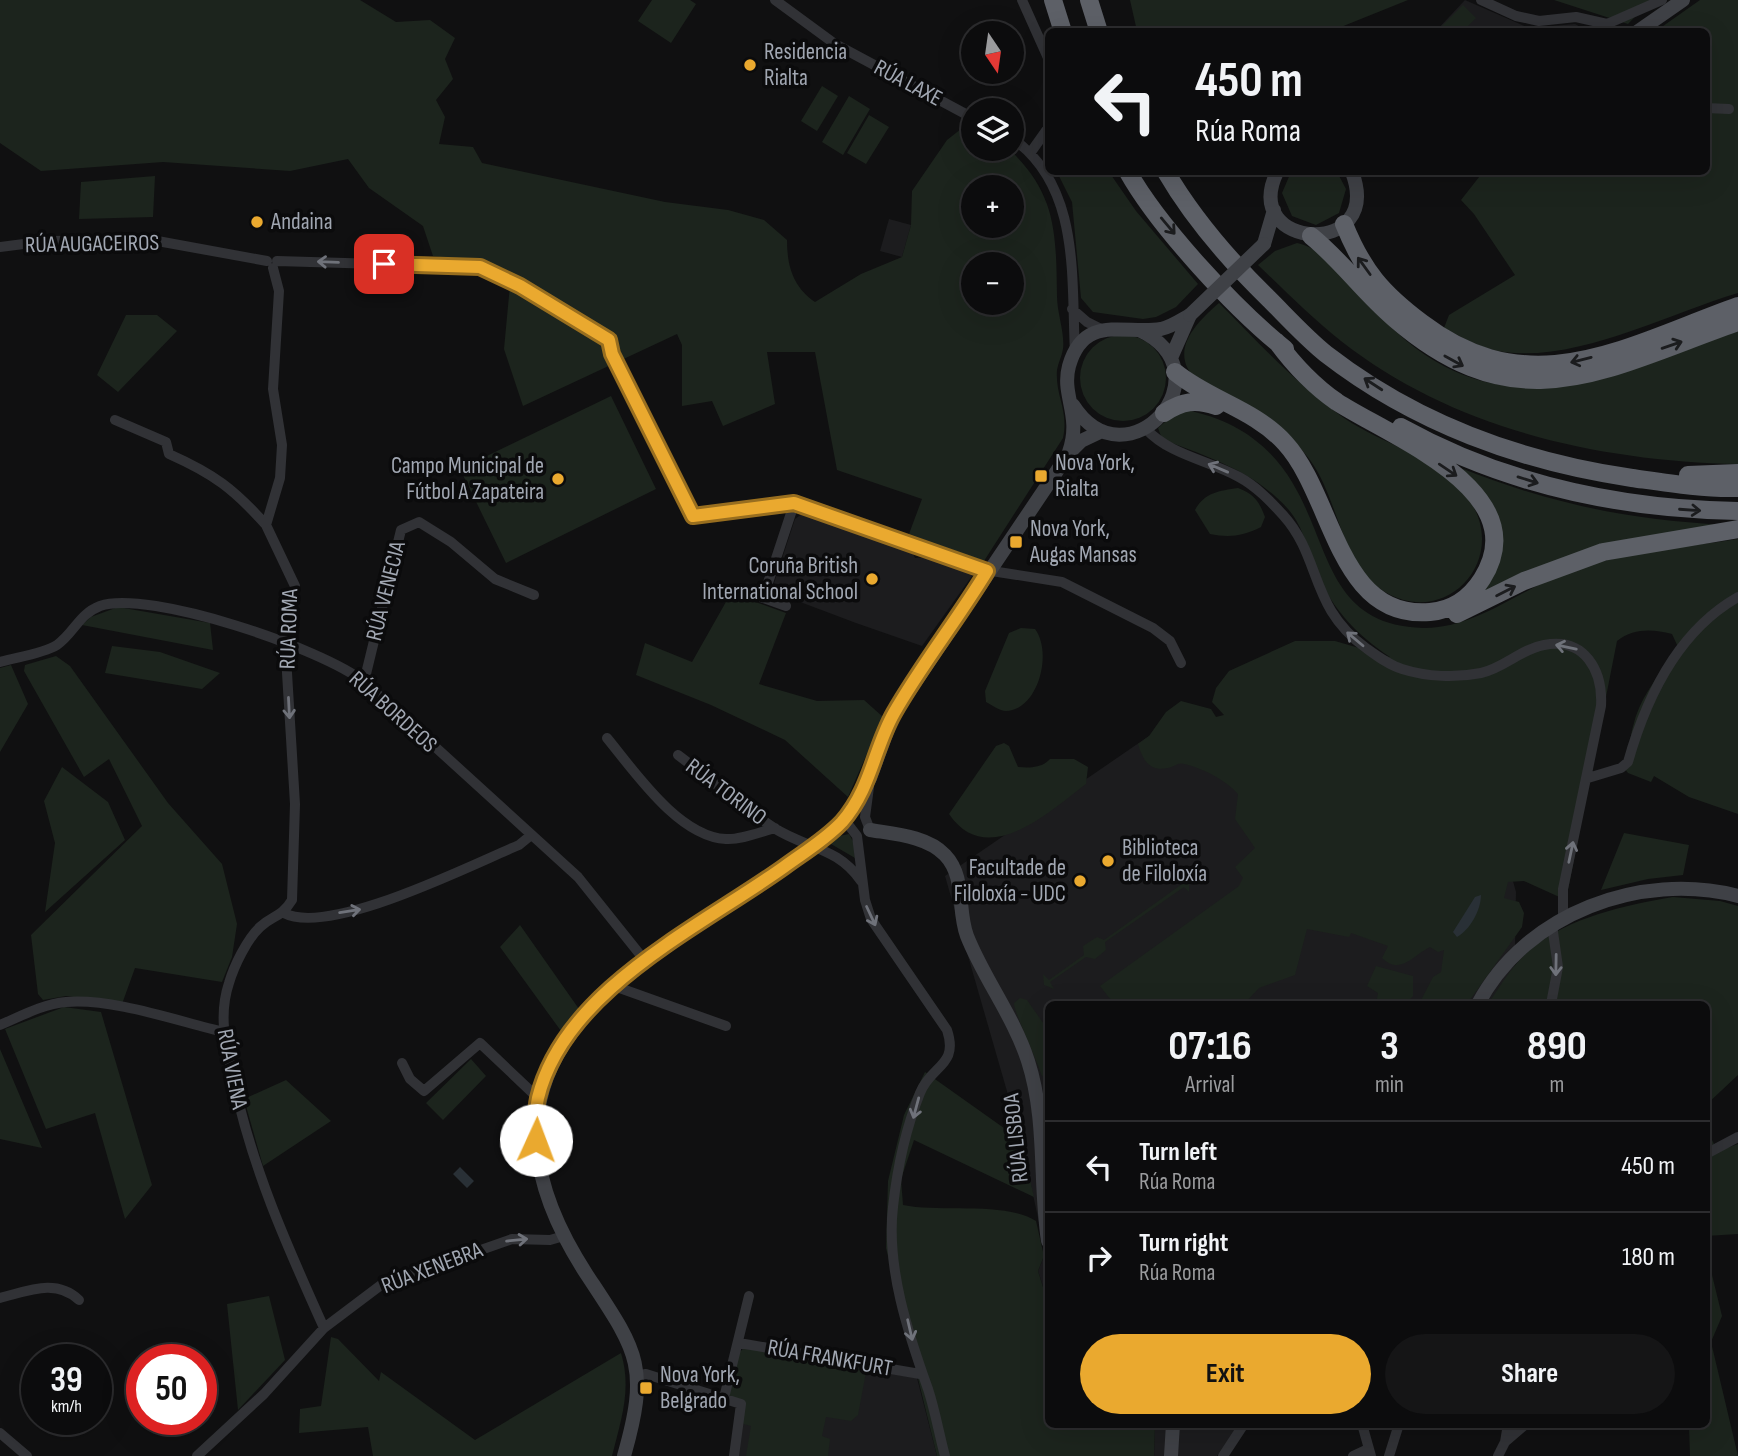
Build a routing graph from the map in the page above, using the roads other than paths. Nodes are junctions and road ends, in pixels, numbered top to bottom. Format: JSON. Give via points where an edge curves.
{"nodes":[{"id":1,"x":775,"y":0,"type":"edge"},
{"id":2,"x":1021,"y":0,"type":"edge"},
{"id":3,"x":1053,"y":0,"type":"edge"},
{"id":4,"x":1089,"y":0,"type":"edge"},
{"id":5,"x":1480,"y":0,"type":"edge"},
{"id":6,"x":1662,"y":0,"type":"edge"},
{"id":7,"x":1683,"y":0,"type":"edge"},
{"id":8,"x":1062,"y":28,"type":"edge"},
{"id":9,"x":1098,"y":28,"type":"edge"},
{"id":10,"x":1643,"y":28,"type":"edge"},
{"id":11,"x":1045,"y":52,"type":"edge"},
{"id":12,"x":1710,"y":108,"type":"edge"},
{"id":13,"x":1729,"y":108,"type":"dead end"},
{"id":14,"x":961,"y":112,"type":"edge"},
{"id":15,"x":1045,"y":127,"type":"edge"},
{"id":16,"x":1024,"y":147,"type":"edge"},
{"id":17,"x":1031,"y":152,"type":"junction"},
{"id":18,"x":1045,"y":173,"type":"edge"},
{"id":19,"x":1047,"y":175,"type":"edge"},
{"id":20,"x":1130,"y":175,"type":"edge"},
{"id":21,"x":1168,"y":175,"type":"edge"},
{"id":22,"x":1276,"y":175,"type":"edge"},
{"id":23,"x":1354,"y":178,"type":"edge"},
{"id":24,"x":1274,"y":210,"type":"junction"},
{"id":25,"x":1344,"y":224,"type":"junction"},
{"id":26,"x":1292,"y":230,"type":"junction"},
{"id":27,"x":1311,"y":236,"type":"junction"},
{"id":28,"x":1264,"y":244,"type":"junction"},
{"id":29,"x":0,"y":247,"type":"edge"},
{"id":30,"x":272,"y":263,"type":"junction"},
{"id":31,"x":1738,"y":306,"type":"edge"},
{"id":32,"x":1072,"y":309,"type":"junction"},
{"id":33,"x":1190,"y":315,"type":"junction"},
{"id":34,"x":1738,"y":322,"type":"edge"},
{"id":35,"x":1137,"y":329,"type":"junction"},
{"id":36,"x":1103,"y":330,"type":"junction"},
{"id":37,"x":1277,"y":342,"type":"junction"},
{"id":38,"x":1075,"y":354,"type":"junction"},
{"id":39,"x":1173,"y":365,"type":"junction"},
{"id":40,"x":1072,"y":403,"type":"junction"},
{"id":41,"x":1164,"y":413,"type":"junction"},
{"id":42,"x":115,"y":420,"type":"dead end"},
{"id":43,"x":1146,"y":429,"type":"junction"},
{"id":44,"x":1102,"y":431,"type":"junction"},
{"id":45,"x":1069,"y":453,"type":"junction"},
{"id":46,"x":1736,"y":483,"type":"edge"},
{"id":47,"x":794,"y":503,"type":"junction"},
{"id":48,"x":1738,"y":511,"type":"edge"},
{"id":49,"x":266,"y":525,"type":"junction"},
{"id":50,"x":1738,"y":529,"type":"edge"},
{"id":51,"x":987,"y":571,"type":"junction"},
{"id":52,"x":738,"y":589,"type":"dead end"},
{"id":53,"x":534,"y":595,"type":"dead end"},
{"id":54,"x":1738,"y":597,"type":"edge"},
{"id":55,"x":763,"y":598,"type":"junction"},
{"id":56,"x":786,"y":606,"type":"dead end"},
{"id":57,"x":285,"y":640,"type":"junction"},
{"id":58,"x":0,"y":662,"type":"edge"},
{"id":59,"x":1181,"y":663,"type":"dead end"},
{"id":60,"x":364,"y":682,"type":"junction"},
{"id":61,"x":607,"y":738,"type":"dead end"},
{"id":62,"x":678,"y":755,"type":"dead end"},
{"id":63,"x":870,"y":778,"type":"junction"},
{"id":64,"x":1588,"y":778,"type":"junction"},
{"id":65,"x":857,"y":803,"type":"junction"},
{"id":66,"x":850,"y":827,"type":"junction"},
{"id":67,"x":775,"y":828,"type":"junction"},
{"id":68,"x":870,"y":830,"type":"junction"},
{"id":69,"x":530,"y":836,"type":"junction"},
{"id":70,"x":813,"y":846,"type":"junction"},
{"id":71,"x":862,"y":882,"type":"junction"},
{"id":72,"x":1738,"y":896,"type":"edge"},
{"id":73,"x":284,"y":914,"type":"junction"},
{"id":74,"x":1558,"y":922,"type":"junction"},
{"id":75,"x":646,"y":962,"type":"junction"},
{"id":76,"x":614,"y":986,"type":"junction"},
{"id":77,"x":1480,"y":1001,"type":"edge"},
{"id":78,"x":1552,"y":1001,"type":"edge"},
{"id":79,"x":0,"y":1025,"type":"edge"},
{"id":80,"x":726,"y":1026,"type":"dead end"},
{"id":81,"x":223,"y":1031,"type":"junction"},
{"id":82,"x":402,"y":1063,"type":"dead end"},
{"id":83,"x":538,"y":1098,"type":"junction"},
{"id":84,"x":1738,"y":1137,"type":"edge"},
{"id":85,"x":1710,"y":1152,"type":"edge"},
{"id":86,"x":1045,"y":1190,"type":"edge"},
{"id":87,"x":564,"y":1236,"type":"junction"},
{"id":88,"x":749,"y":1296,"type":"dead end"},
{"id":89,"x":0,"y":1298,"type":"edge"},
{"id":90,"x":79,"y":1300,"type":"dead end"},
{"id":91,"x":324,"y":1328,"type":"junction"},
{"id":92,"x":739,"y":1343,"type":"junction"},
{"id":93,"x":920,"y":1374,"type":"junction"},
{"id":94,"x":638,"y":1376,"type":"junction"},
{"id":95,"x":724,"y":1398,"type":"junction"},
{"id":96,"x":1173,"y":1428,"type":"edge"},
{"id":97,"x":1241,"y":1428,"type":"edge"},
{"id":98,"x":1363,"y":1428,"type":"edge"},
{"id":99,"x":1398,"y":1428,"type":"edge"},
{"id":100,"x":1507,"y":1428,"type":"edge"},
{"id":101,"x":1521,"y":1428,"type":"edge"},
{"id":102,"x":0,"y":1433,"type":"edge"},
{"id":103,"x":1505,"y":1442,"type":"junction"},
{"id":104,"x":1370,"y":1452,"type":"edge"},
{"id":105,"x":27,"y":1456,"type":"edge"},
{"id":106,"x":197,"y":1456,"type":"edge"},
{"id":107,"x":624,"y":1456,"type":"edge"},
{"id":108,"x":734,"y":1456,"type":"edge"},
{"id":109,"x":945,"y":1456,"type":"edge"},
{"id":110,"x":1171,"y":1456,"type":"edge"},
{"id":111,"x":1223,"y":1456,"type":"edge"},
{"id":112,"x":1353,"y":1456,"type":"edge"},
{"id":113,"x":1389,"y":1456,"type":"edge"},
{"id":114,"x":1498,"y":1456,"type":"edge"}],
"edges":[{"from":1,"to":14,"type":"street","name":"RÚA LAXE","via":[[835,44]]},
{"from":2,"to":11,"type":"street"},
{"from":3,"to":8,"type":"highway"},
{"from":4,"to":9,"type":"highway"},
{"from":5,"to":6,"type":"street","via":[[1516,16],[1539,20],[1576,17],[1607,24]]},
{"from":7,"to":10,"type":"main road"},
{"from":12,"to":13,"type":"street"},
{"from":15,"to":17,"type":"street"},
{"from":16,"to":17,"type":"street"},
{"from":17,"to":18,"type":"street"},
{"from":19,"to":32,"type":"street","via":[[1064,215],[1070,244]]},
{"from":20,"to":37,"type":"highway","one_way":true,"via":[[1205,271]]},
{"from":46,"to":21,"type":"highway","one_way":true,"via":[[1657,482],[1546,462],[1446,426],[1398,400],[1326,353],[1251,281],[1221,250]]},
{"from":22,"to":24,"type":"main road","via":[[1271,192]]},
{"from":23,"to":25,"type":"main road","via":[[1356,206]]},
{"from":24,"to":26,"type":"main road"},
{"from":24,"to":28,"type":"main road"},
{"from":25,"to":27,"type":"main road"},
{"from":31,"to":25,"type":"highway","one_way":true,"via":[[1581,361],[1510,365],[1455,345],[1400,306],[1357,258]]},
{"from":26,"to":27,"type":"main road"},
{"from":26,"to":28,"type":"main road"},
{"from":27,"to":34,"type":"highway","one_way":true,"via":[[1334,253],[1360,285],[1417,337],[1462,366],[1506,380],[1574,377]]},
{"from":28,"to":33,"type":"main road","bridge":true},
{"from":29,"to":30,"type":"street","name":"RÚA AUGACEIROS","via":[[47,241],[152,240]]},
{"from":47,"to":30,"type":"street","one_way":true,"via":[[693,516],[609,340],[480,267]]},
{"from":30,"to":49,"type":"street","via":[[279,291],[273,389],[282,445],[280,478]]},
{"from":32,"to":36,"type":"street"},
{"from":32,"to":38,"type":"street"},
{"from":33,"to":35,"type":"main road","via":[[1160,329]]},
{"from":33,"to":39,"type":"main road"},
{"from":35,"to":36,"type":"main road"},
{"from":35,"to":39,"type":"main road","via":[[1163,345]]},
{"from":36,"to":38,"type":"main road"},
{"from":37,"to":39,"type":"highway","one_way":true,"via":[[1334,400],[1427,455],[1478,495],[1487,511],[1494,549],[1489,567],[1469,595],[1455,605],[1422,613],[1374,598],[1353,576],[1311,481],[1286,444],[1256,419],[1198,389]]},
{"from":37,"to":48,"type":"highway","one_way":true,"via":[[1334,388],[1372,411],[1501,472],[1562,490],[1642,505]]},
{"from":38,"to":40,"type":"main road","via":[[1068,378]]},
{"from":39,"to":41,"type":"main road","via":[[1175,386]]},
{"from":40,"to":44,"type":"main road"},
{"from":40,"to":45,"type":"main road","via":[[1074,436]]},
{"from":41,"to":43,"type":"main road"},
{"from":41,"to":50,"type":"highway","one_way":true,"via":[[1177,404],[1205,402],[1237,416],[1276,446],[1310,496],[1348,582],[1371,606],[1405,619],[1441,619],[1603,552]]},
{"from":42,"to":49,"type":"street","name":"RÚA ROMA","via":[[166,442],[169,454],[235,490]]},
{"from":43,"to":44,"type":"main road"},
{"from":64,"to":43,"type":"street","one_way":true,"via":[[1602,691],[1592,661],[1580,650],[1544,645],[1496,668],[1458,677],[1401,669],[1356,641],[1330,613],[1301,541],[1260,492],[1241,478],[1162,444]]},
{"from":44,"to":45,"type":"main road"},
{"from":45,"to":51,"type":"main road"},
{"from":47,"to":51,"type":"street"},
{"from":47,"to":55,"type":"street"},
{"from":49,"to":57,"type":"street","name":"RÚA ROMA","via":[[295,586]]},
{"from":51,"to":59,"type":"street","via":[[1062,582],[1109,603],[1170,641]]},
{"from":51,"to":63,"type":"main road","via":[[893,715]]},
{"from":52,"to":55,"type":"street"},
{"from":53,"to":60,"type":"street","name":"RÚA VENECIA","via":[[495,579],[419,522],[401,530]]},
{"from":54,"to":64,"type":"street","via":[[1713,611],[1680,650],[1649,701],[1628,762]]},
{"from":55,"to":56,"type":"street"},
{"from":57,"to":58,"type":"street","name":"RÚA BORDEOS","via":[[185,612],[118,602],[81,616],[69,635],[54,646]]},
{"from":57,"to":60,"type":"street","name":"RÚA BORDEOS","via":[[351,671]]},
{"from":57,"to":73,"type":"street","name":"RÚA ROMA","one_way":true,"via":[[295,804],[292,900]]},
{"from":60,"to":69,"type":"street","name":"RÚA BORDEOS"},
{"from":61,"to":67,"type":"street","name":"RÚA TORINO","via":[[663,806],[708,835],[727,840]]},
{"from":62,"to":67,"type":"street","name":"RÚA TORINO"},
{"from":63,"to":65,"type":"main road"},
{"from":63,"to":68,"type":"street","via":[[865,817]]},
{"from":74,"to":64,"type":"street","one_way":true},
{"from":65,"to":66,"type":"street","via":[[847,821]]},
{"from":65,"to":70,"type":"main road"},
{"from":66,"to":68,"type":"street","name":"RÚA LISBOA"},
{"from":66,"to":71,"type":"street","via":[[857,836]]},
{"from":67,"to":70,"type":"street","name":"RÚA TORINO"},
{"from":68,"to":86,"type":"main road","name":"RÚA LISBOA","via":[[930,844],[943,852],[956,872],[967,935],[1031,1071]]},
{"from":73,"to":69,"type":"street","one_way":true,"via":[[296,920],[373,906],[519,845]]},
{"from":69,"to":75,"type":"street","name":"RÚA BORDEOS","via":[[578,877]]},
{"from":70,"to":71,"type":"street","name":"RÚA TORINO","via":[[841,859]]},
{"from":70,"to":75,"type":"main road"},
{"from":71,"to":93,"type":"street","one_way":true,"via":[[871,919],[947,1030],[951,1044],[949,1057],[920,1092],[892,1209],[895,1268]]},
{"from":72,"to":74,"type":"main road","via":[[1667,888],[1606,900]]},
{"from":73,"to":81,"type":"street","name":"RÚA VIENA","via":[[261,927],[240,959],[222,1010]]},
{"from":74,"to":77,"type":"main road","via":[[1520,950]]},
{"from":74,"to":78,"type":"street","one_way":true,"via":[[1558,967]]},
{"from":75,"to":76,"type":"main road"},
{"from":76,"to":80,"type":"street"},
{"from":76,"to":83,"type":"main road","via":[[562,1044]]},
{"from":79,"to":81,"type":"street","via":[[66,1002],[108,1005]]},
{"from":81,"to":91,"type":"street","name":"RÚA VIENA","via":[[258,1176]]},
{"from":82,"to":83,"type":"street","via":[[410,1079],[424,1091],[480,1043]]},
{"from":83,"to":87,"type":"main road","via":[[538,1162],[550,1207]]},
{"from":84,"to":85,"type":"street"},
{"from":91,"to":87,"type":"street","name":"RÚA XENEBRA","one_way":true,"via":[[397,1277],[512,1240]]},
{"from":87,"to":94,"type":"main road","via":[[621,1324]]},
{"from":88,"to":92,"type":"street","name":"RÚA FRANKFURT"},
{"from":89,"to":90,"type":"street","via":[[44,1287],[69,1290]]},
{"from":91,"to":106,"type":"street","name":"RÚA XENEBRA","via":[[264,1394]]},
{"from":92,"to":93,"type":"street","name":"RÚA FRANKFURT"},
{"from":92,"to":95,"type":"street","name":"RÚA FRANKFURT"},
{"from":93,"to":109,"type":"street"},
{"from":94,"to":95,"type":"street","via":[[646,1374]]},
{"from":94,"to":107,"type":"main road","via":[[639,1391]]},
{"from":95,"to":108,"type":"street","via":[[741,1404]]},
{"from":96,"to":110,"type":"main road"},
{"from":97,"to":111,"type":"street"},
{"from":98,"to":104,"type":"street"},
{"from":99,"to":113,"type":"street"},
{"from":100,"to":103,"type":"street"},
{"from":101,"to":103,"type":"street"},
{"from":102,"to":105,"type":"street"},
{"from":103,"to":114,"type":"street"},
{"from":104,"to":112,"type":"street"}]}
